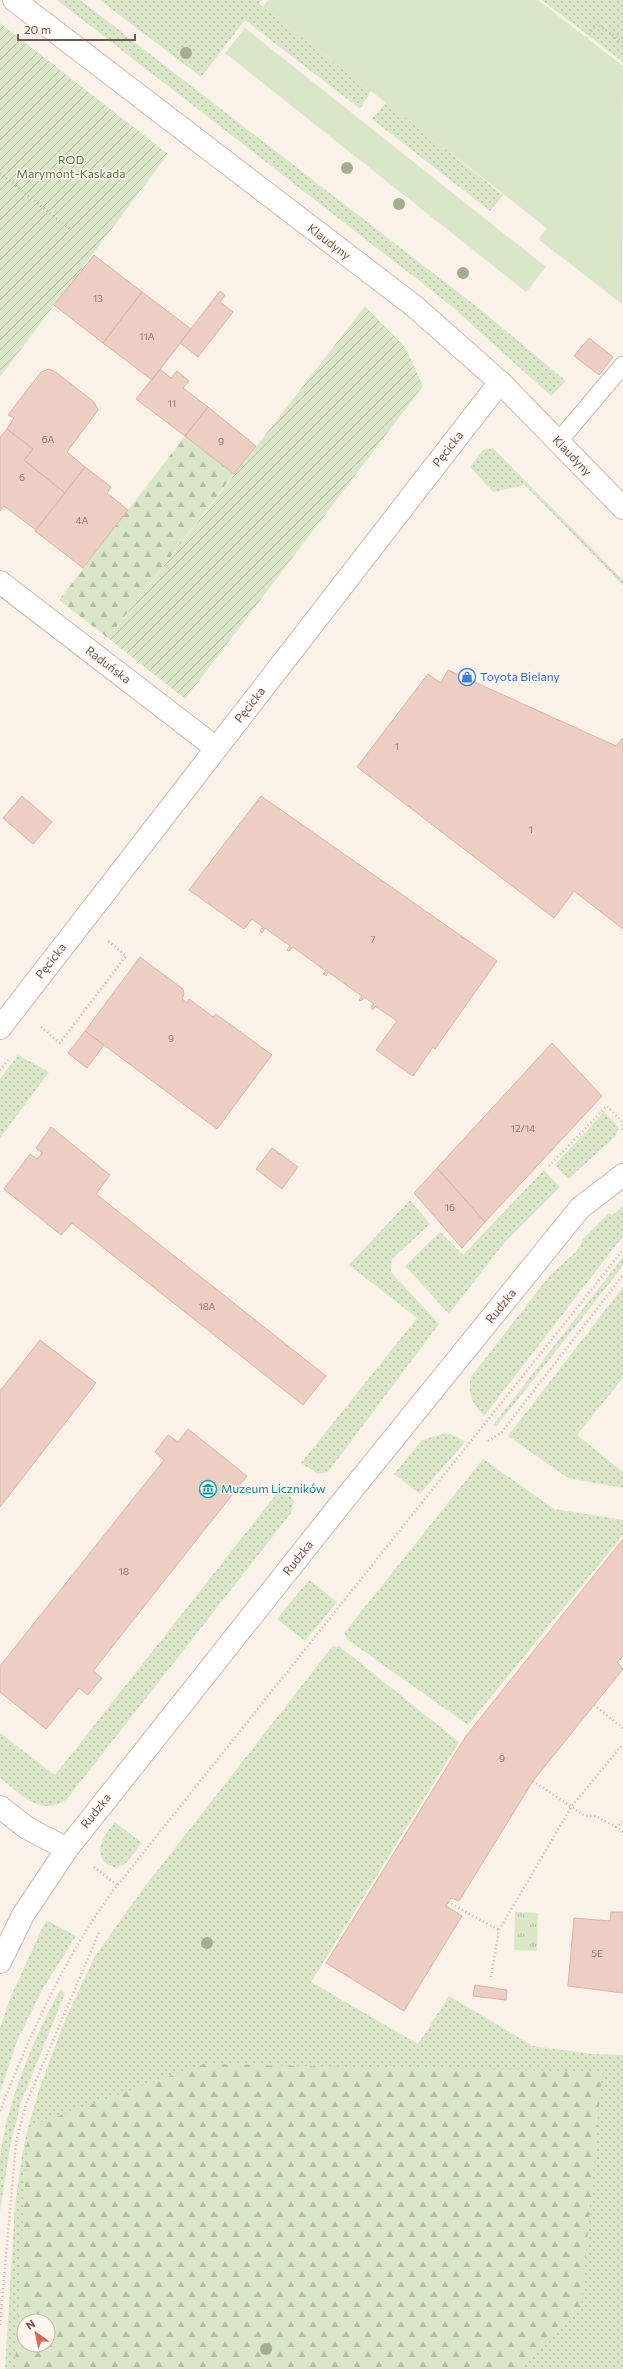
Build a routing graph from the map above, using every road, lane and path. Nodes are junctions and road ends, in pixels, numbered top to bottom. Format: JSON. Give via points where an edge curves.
{"nodes":[{"id":1,"x":14,"y":0,"type":"edge"},
{"id":2,"x":587,"y":38,"type":"dead end"},
{"id":3,"x":623,"y":42,"type":"edge"},
{"id":4,"x":0,"y":173,"type":"edge"},
{"id":5,"x":71,"y":230,"type":"dead end"},
{"id":6,"x":623,"y":365,"type":"edge"},
{"id":7,"x":500,"y":382,"type":"junction"},
{"id":8,"x":558,"y":442,"type":"junction"},
{"id":9,"x":623,"y":508,"type":"edge"},
{"id":10,"x":0,"y":582,"type":"edge"},
{"id":11,"x":216,"y":748,"type":"junction"},
{"id":12,"x":112,"y":934,"type":"dead end"},
{"id":13,"x":36,"y":1023,"type":"dead end"},
{"id":14,"x":0,"y":1028,"type":"edge"},
{"id":15,"x":12,"y":1054,"type":"dead end"},
{"id":16,"x":0,"y":1070,"type":"edge"},
{"id":17,"x":623,"y":1131,"type":"edge"},
{"id":18,"x":549,"y":1166,"type":"dead end"},
{"id":19,"x":623,"y":1175,"type":"edge"},
{"id":20,"x":623,"y":1250,"type":"edge"},
{"id":21,"x":623,"y":1275,"type":"edge"},
{"id":22,"x":488,"y":1441,"type":"dead end"},
{"id":23,"x":620,"y":1659,"type":"dead end"},
{"id":24,"x":623,"y":1662,"type":"edge"},
{"id":25,"x":594,"y":1706,"type":"dead end"},
{"id":26,"x":623,"y":1728,"type":"edge"},
{"id":27,"x":623,"y":1744,"type":"edge"},
{"id":28,"x":533,"y":1781,"type":"dead end"},
{"id":29,"x":572,"y":1806,"type":"junction"},
{"id":30,"x":0,"y":1807,"type":"edge"},
{"id":31,"x":623,"y":1822,"type":"edge"},
{"id":32,"x":616,"y":1827,"type":"junction"},
{"id":33,"x":623,"y":1832,"type":"edge"},
{"id":34,"x":67,"y":1849,"type":"junction"},
{"id":35,"x":448,"y":1902,"type":"dead end"},
{"id":36,"x":100,"y":1930,"type":"dead end"},
{"id":37,"x":499,"y":1930,"type":"junction"},
{"id":38,"x":0,"y":1962,"type":"edge"},
{"id":39,"x":491,"y":1977,"type":"dead end"},
{"id":40,"x":0,"y":2112,"type":"edge"},
{"id":41,"x":0,"y":2325,"type":"edge"}],
"edges":[{"from":1,"to":7,"type":"street","name":"Klaudyny","via":[[414,306]]},
{"from":2,"to":3,"type":"path","via":[[597,24]]},
{"from":4,"to":5,"type":"path"},
{"from":6,"to":8,"type":"lane"},
{"from":7,"to":8,"type":"street","name":"Klaudyny"},
{"from":7,"to":11,"type":"street","name":"Pęcicka"},
{"from":8,"to":9,"type":"street","name":"Klaudyny"},
{"from":10,"to":11,"type":"street","name":"Raduńska"},
{"from":11,"to":14,"type":"street","name":"Pęcicka"},
{"from":12,"to":13,"type":"path","via":[[107,940],[126,956],[60,1043]]},
{"from":15,"to":16,"type":"path"},
{"from":17,"to":18,"type":"path","via":[[622,1122],[606,1106]]},
{"from":19,"to":34,"type":"street","name":"Rudzka","via":[[580,1208]]},
{"from":20,"to":40,"type":"path","via":[[112,1892],[47,1998]]},
{"from":21,"to":22,"type":"path","via":[[502,1432]]},
{"from":23,"to":24,"type":"path"},
{"from":25,"to":26,"type":"path"},
{"from":27,"to":29,"type":"path"},
{"from":28,"to":29,"type":"path"},
{"from":29,"to":32,"type":"path","via":[[585,1816],[596,1816]]},
{"from":29,"to":37,"type":"path"},
{"from":30,"to":34,"type":"street","via":[[27,1828]]},
{"from":31,"to":32,"type":"path"},
{"from":32,"to":33,"type":"path"},
{"from":34,"to":38,"type":"street","name":"Rudzka","via":[[23,1915]]},
{"from":35,"to":37,"type":"path"},
{"from":36,"to":41,"type":"path","via":[[26,2104],[16,2142]]},
{"from":37,"to":39,"type":"path"}]}
